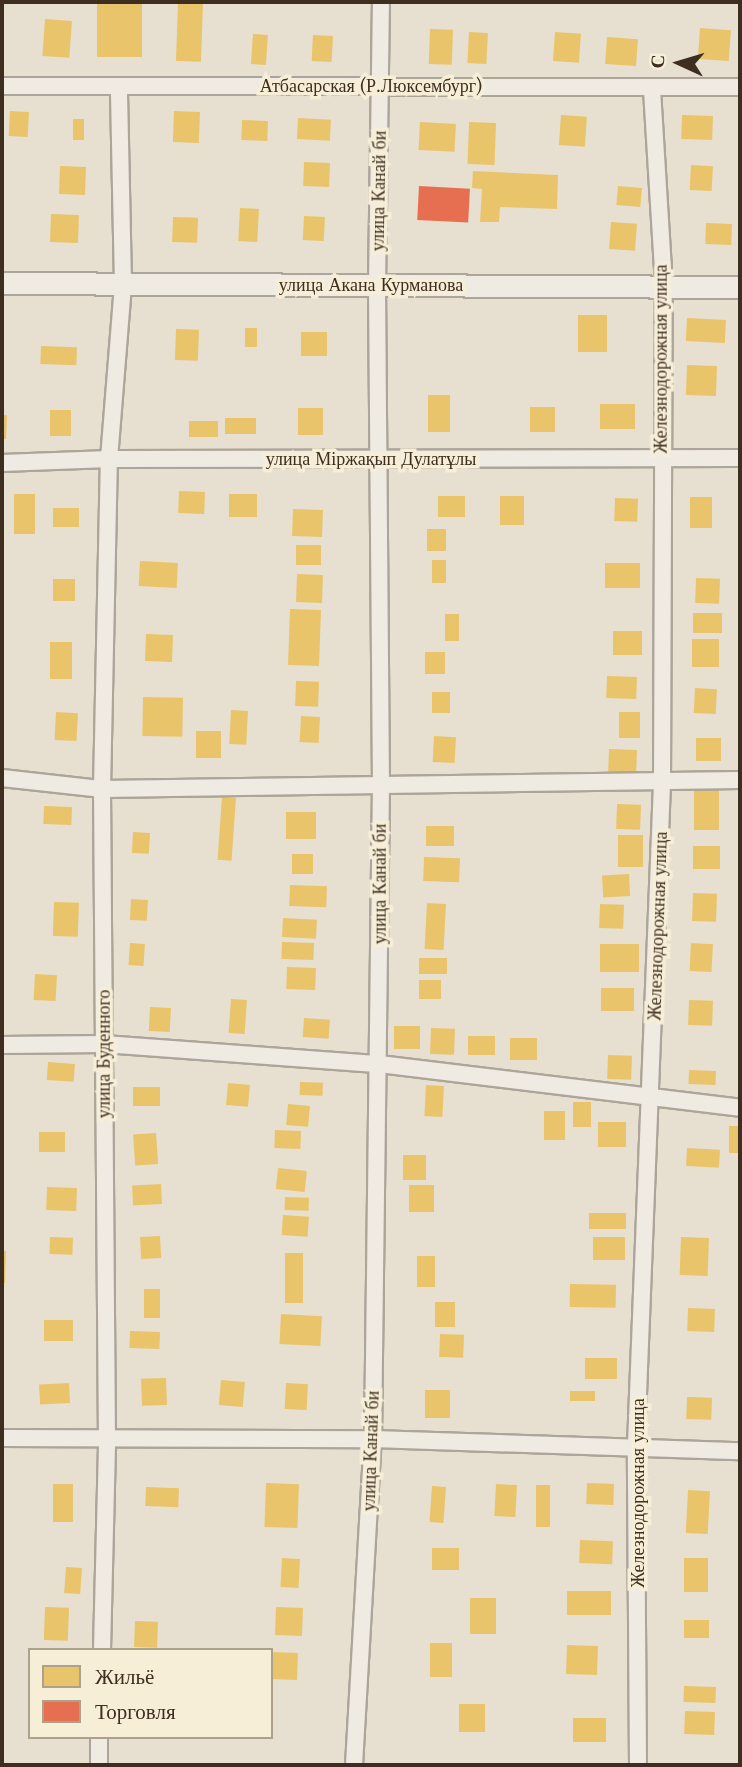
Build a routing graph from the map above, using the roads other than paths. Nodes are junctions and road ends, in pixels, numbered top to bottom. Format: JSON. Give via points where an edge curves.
{"nodes":[{"id":1,"x":381,"y":2,"type":"edge"},
{"id":2,"x":2,"y":86,"type":"edge"},
{"id":3,"x":119,"y":86,"type":"junction"},
{"id":4,"x":381,"y":86,"type":"junction"},
{"id":5,"x":652,"y":87,"type":"junction"},
{"id":6,"x":740,"y":87,"type":"edge"},
{"id":7,"x":2,"y":283,"type":"edge"},
{"id":8,"x":123,"y":284,"type":"junction"},
{"id":9,"x":377,"y":285,"type":"junction"},
{"id":10,"x":664,"y":286,"type":"junction"},
{"id":11,"x":740,"y":287,"type":"edge"},
{"id":12,"x":660,"y":457,"type":"junction"},
{"id":13,"x":740,"y":458,"type":"edge"},
{"id":14,"x":109,"y":459,"type":"junction"},
{"id":15,"x":382,"y":460,"type":"junction"},
{"id":16,"x":2,"y":463,"type":"edge"},
{"id":17,"x":2,"y":778,"type":"edge"},
{"id":18,"x":740,"y":780,"type":"edge"},
{"id":19,"x":663,"y":784,"type":"junction"},
{"id":20,"x":381,"y":785,"type":"junction"},
{"id":21,"x":102,"y":789,"type":"junction"},
{"id":22,"x":104,"y":1044,"type":"junction"},
{"id":23,"x":2,"y":1045,"type":"edge"},
{"id":24,"x":379,"y":1064,"type":"junction"},
{"id":25,"x":653,"y":1100,"type":"junction"},
{"id":26,"x":740,"y":1108,"type":"edge"},
{"id":27,"x":2,"y":1438,"type":"edge"},
{"id":28,"x":373,"y":1439,"type":"junction"},
{"id":29,"x":107,"y":1441,"type":"junction"},
{"id":30,"x":636,"y":1445,"type":"junction"},
{"id":31,"x":740,"y":1451,"type":"edge"},
{"id":32,"x":102,"y":1648,"type":"edge"},
{"id":33,"x":99,"y":1739,"type":"edge"},
{"id":34,"x":99,"y":1765,"type":"edge"},
{"id":35,"x":354,"y":1765,"type":"edge"},
{"id":36,"x":638,"y":1765,"type":"edge"}],
"edges":[{"from":1,"to":4,"type":"street","name":"улица Канай би"},
{"from":2,"to":3,"type":"street","name":"Атбасарская (Р.Люксембург)"},
{"from":3,"to":4,"type":"street","name":"Атбасарская (Р.Люксембург)"},
{"from":3,"to":8,"type":"street","name":"улица Буденного"},
{"from":4,"to":5,"type":"street","name":"Атбасарская (Р.Люксембург)"},
{"from":4,"to":9,"type":"street","name":"улица Канай би"},
{"from":5,"to":6,"type":"street","name":"Атбасарская (Р.Люксембург)"},
{"from":5,"to":10,"type":"street","name":"Железнодорожная улица"},
{"from":7,"to":8,"type":"main road","name":"улица Акана Курманова"},
{"from":8,"to":9,"type":"main road","name":"улица Акана Курманова"},
{"from":8,"to":14,"type":"street","name":"улица Буденного"},
{"from":9,"to":10,"type":"main road","name":"улица Акана Курманова"},
{"from":9,"to":15,"type":"street","name":"улица Канай би"},
{"from":10,"to":11,"type":"main road","name":"улица Акана Курманова"},
{"from":10,"to":12,"type":"street","name":"Железнодорожная улица"},
{"from":12,"to":13,"type":"street","name":"улица Міржақып Дулатұлы"},
{"from":12,"to":15,"type":"street","name":"улица Міржақып Дулатұлы"},
{"from":12,"to":19,"type":"street","name":"Железнодорожная улица"},
{"from":14,"to":15,"type":"street","name":"улица Міржақып Дулатұлы"},
{"from":14,"to":16,"type":"street","name":"улица Міржақып Дулатұлы"},
{"from":14,"to":21,"type":"street","name":"улица Буденного"},
{"from":15,"to":20,"type":"street","name":"улица Канай би"},
{"from":17,"to":21,"type":"street"},
{"from":18,"to":19,"type":"street"},
{"from":19,"to":20,"type":"street"},
{"from":19,"to":25,"type":"street","name":"Железнодорожная улица"},
{"from":20,"to":21,"type":"street"},
{"from":20,"to":24,"type":"street","name":"улица Канай би"},
{"from":21,"to":22,"type":"street","name":"улица Буденного"},
{"from":22,"to":23,"type":"street"},
{"from":22,"to":24,"type":"street"},
{"from":22,"to":29,"type":"street","name":"улица Буденного"},
{"from":24,"to":25,"type":"street"},
{"from":24,"to":28,"type":"street","name":"улица Канай би"},
{"from":25,"to":26,"type":"street"},
{"from":25,"to":30,"type":"street","name":"Железнодорожная улица"},
{"from":27,"to":29,"type":"street"},
{"from":28,"to":29,"type":"street"},
{"from":28,"to":30,"type":"street"},
{"from":28,"to":35,"type":"street","name":"улица Канай би"},
{"from":29,"to":32,"type":"street","name":"улица Буденного"},
{"from":30,"to":31,"type":"street"},
{"from":30,"to":36,"type":"street","name":"Железнодорожная улица"},
{"from":33,"to":34,"type":"street"}]}
